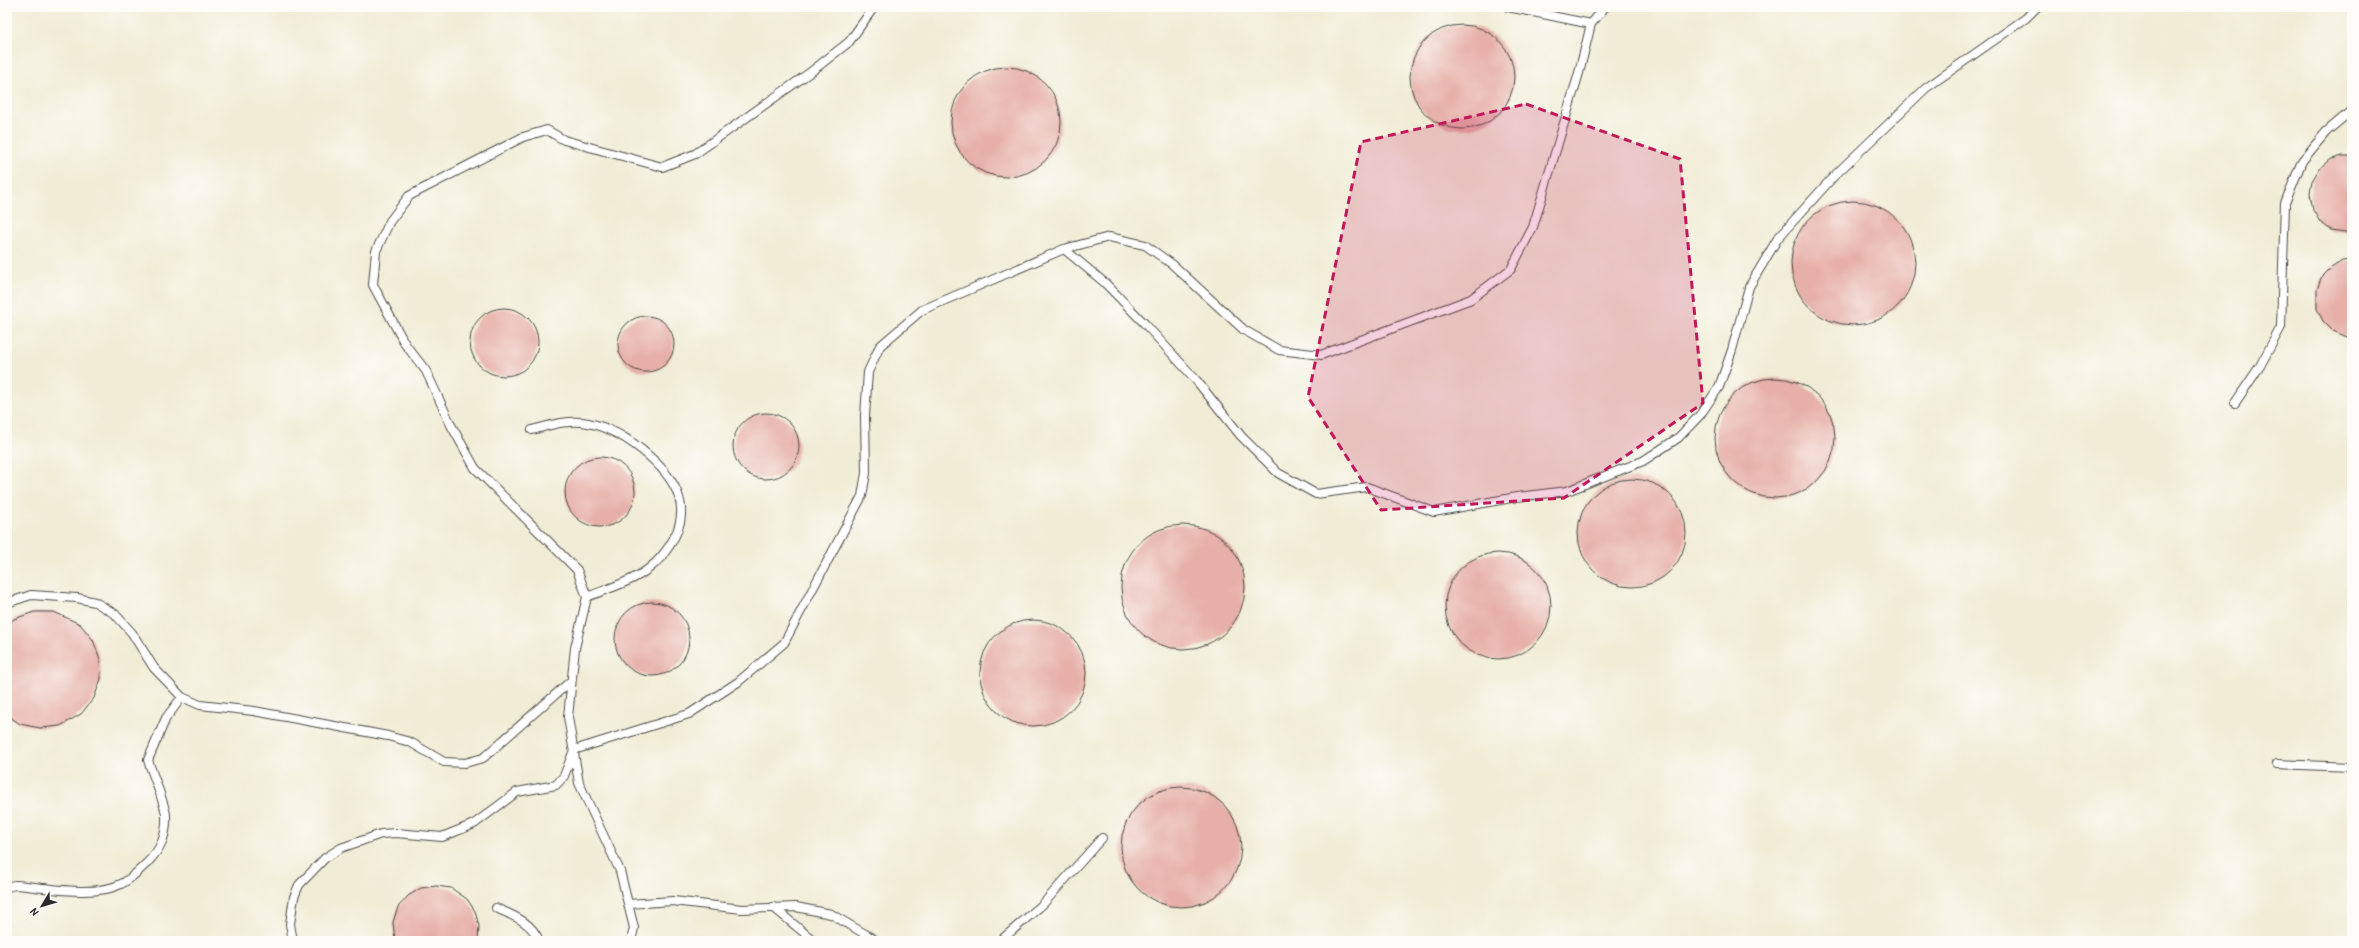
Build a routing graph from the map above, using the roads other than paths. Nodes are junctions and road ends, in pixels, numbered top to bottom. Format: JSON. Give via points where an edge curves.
{"nodes":[{"id":1,"x":874,"y":7,"type":"edge"},
{"id":2,"x":1508,"y":7,"type":"edge"},
{"id":3,"x":1605,"y":7,"type":"edge"},
{"id":4,"x":2037,"y":7,"type":"edge"},
{"id":5,"x":1591,"y":24,"type":"junction"},
{"id":6,"x":2352,"y":110,"type":"edge"},
{"id":7,"x":1064,"y":249,"type":"junction"},
{"id":8,"x":2235,"y":403,"type":"dead end"},
{"id":9,"x":532,"y":430,"type":"dead end"},
{"id":10,"x":587,"y":597,"type":"junction"},
{"id":11,"x":7,"y":603,"type":"edge"},
{"id":12,"x":572,"y":680,"type":"junction"},
{"id":13,"x":182,"y":698,"type":"junction"},
{"id":14,"x":574,"y":750,"type":"junction"},
{"id":15,"x":2277,"y":764,"type":"dead end"},
{"id":16,"x":2352,"y":767,"type":"edge"},
{"id":17,"x":1102,"y":838,"type":"dead end"},
{"id":18,"x":7,"y":887,"type":"edge"},
{"id":19,"x":628,"y":904,"type":"junction"},
{"id":20,"x":496,"y":908,"type":"dead end"},
{"id":21,"x":773,"y":908,"type":"junction"},
{"id":22,"x":293,"y":941,"type":"edge"},
{"id":23,"x":539,"y":941,"type":"edge"},
{"id":24,"x":631,"y":941,"type":"edge"},
{"id":25,"x":814,"y":941,"type":"edge"},
{"id":26,"x":877,"y":941,"type":"edge"},
{"id":27,"x":1000,"y":941,"type":"edge"}],
"edges":[{"from":1,"to":10,"type":"lane","via":[[849,42],[695,154],[662,167],[564,140],[547,130],[523,137],[409,196],[390,221],[376,251],[373,285],[405,344],[426,371],[451,425],[476,468],[577,570]]},
{"from":2,"to":5,"type":"lane"},
{"from":3,"to":5,"type":"lane"},
{"from":4,"to":7,"type":"lane","via":[[2026,18],[1926,88],[1834,176],[1778,238],[1749,287],[1732,350],[1718,387],[1700,415],[1678,438],[1643,461],[1568,491],[1434,512],[1368,487],[1316,494],[1278,473],[1241,436],[1196,380],[1145,324],[1105,283]]},
{"from":5,"to":7,"type":"lane","via":[[1533,227],[1511,269],[1470,299],[1321,355],[1279,350],[1244,330],[1172,264],[1145,244],[1109,238]]},
{"from":6,"to":8,"type":"lane","via":[[2326,132],[2302,161],[2296,175],[2285,203],[2281,328]]},
{"from":7,"to":14,"type":"lane","via":[[922,310],[880,346],[868,372],[865,416],[866,473],[862,496],[784,643],[738,682],[689,714]]},
{"from":9,"to":10,"type":"lane","via":[[562,422],[587,423],[613,431],[634,443],[660,466],[674,483],[679,496],[682,516],[674,539],[661,558],[634,577]]},
{"from":10,"to":12,"type":"lane","via":[[575,648]]},
{"from":11,"to":13,"type":"lane","via":[[31,595],[95,602],[115,614],[132,633],[154,668]]},
{"from":12,"to":13,"type":"lane","via":[[488,754],[465,763],[444,762],[410,742],[388,736],[254,711],[200,704]]},
{"from":12,"to":14,"type":"lane","via":[[568,717]]},
{"from":13,"to":18,"type":"lane","via":[[166,718],[148,760],[166,812],[163,844],[152,858],[121,885],[74,890],[15,885]]},
{"from":14,"to":19,"type":"lane","via":[[579,783],[620,870]]},
{"from":14,"to":22,"type":"lane","via":[[564,776],[556,785],[517,792],[474,824],[442,837],[381,834],[341,848],[324,858],[303,881],[294,897],[290,924]]},
{"from":15,"to":16,"type":"lane"},
{"from":17,"to":27,"type":"lane","via":[[1043,904]]},
{"from":19,"to":21,"type":"lane","via":[[673,901],[742,909]]},
{"from":19,"to":24,"type":"lane","via":[[634,928]]},
{"from":20,"to":23,"type":"lane","via":[[521,919],[536,932]]},
{"from":21,"to":25,"type":"lane"},
{"from":21,"to":26,"type":"lane","via":[[796,907],[831,914]]}]}
